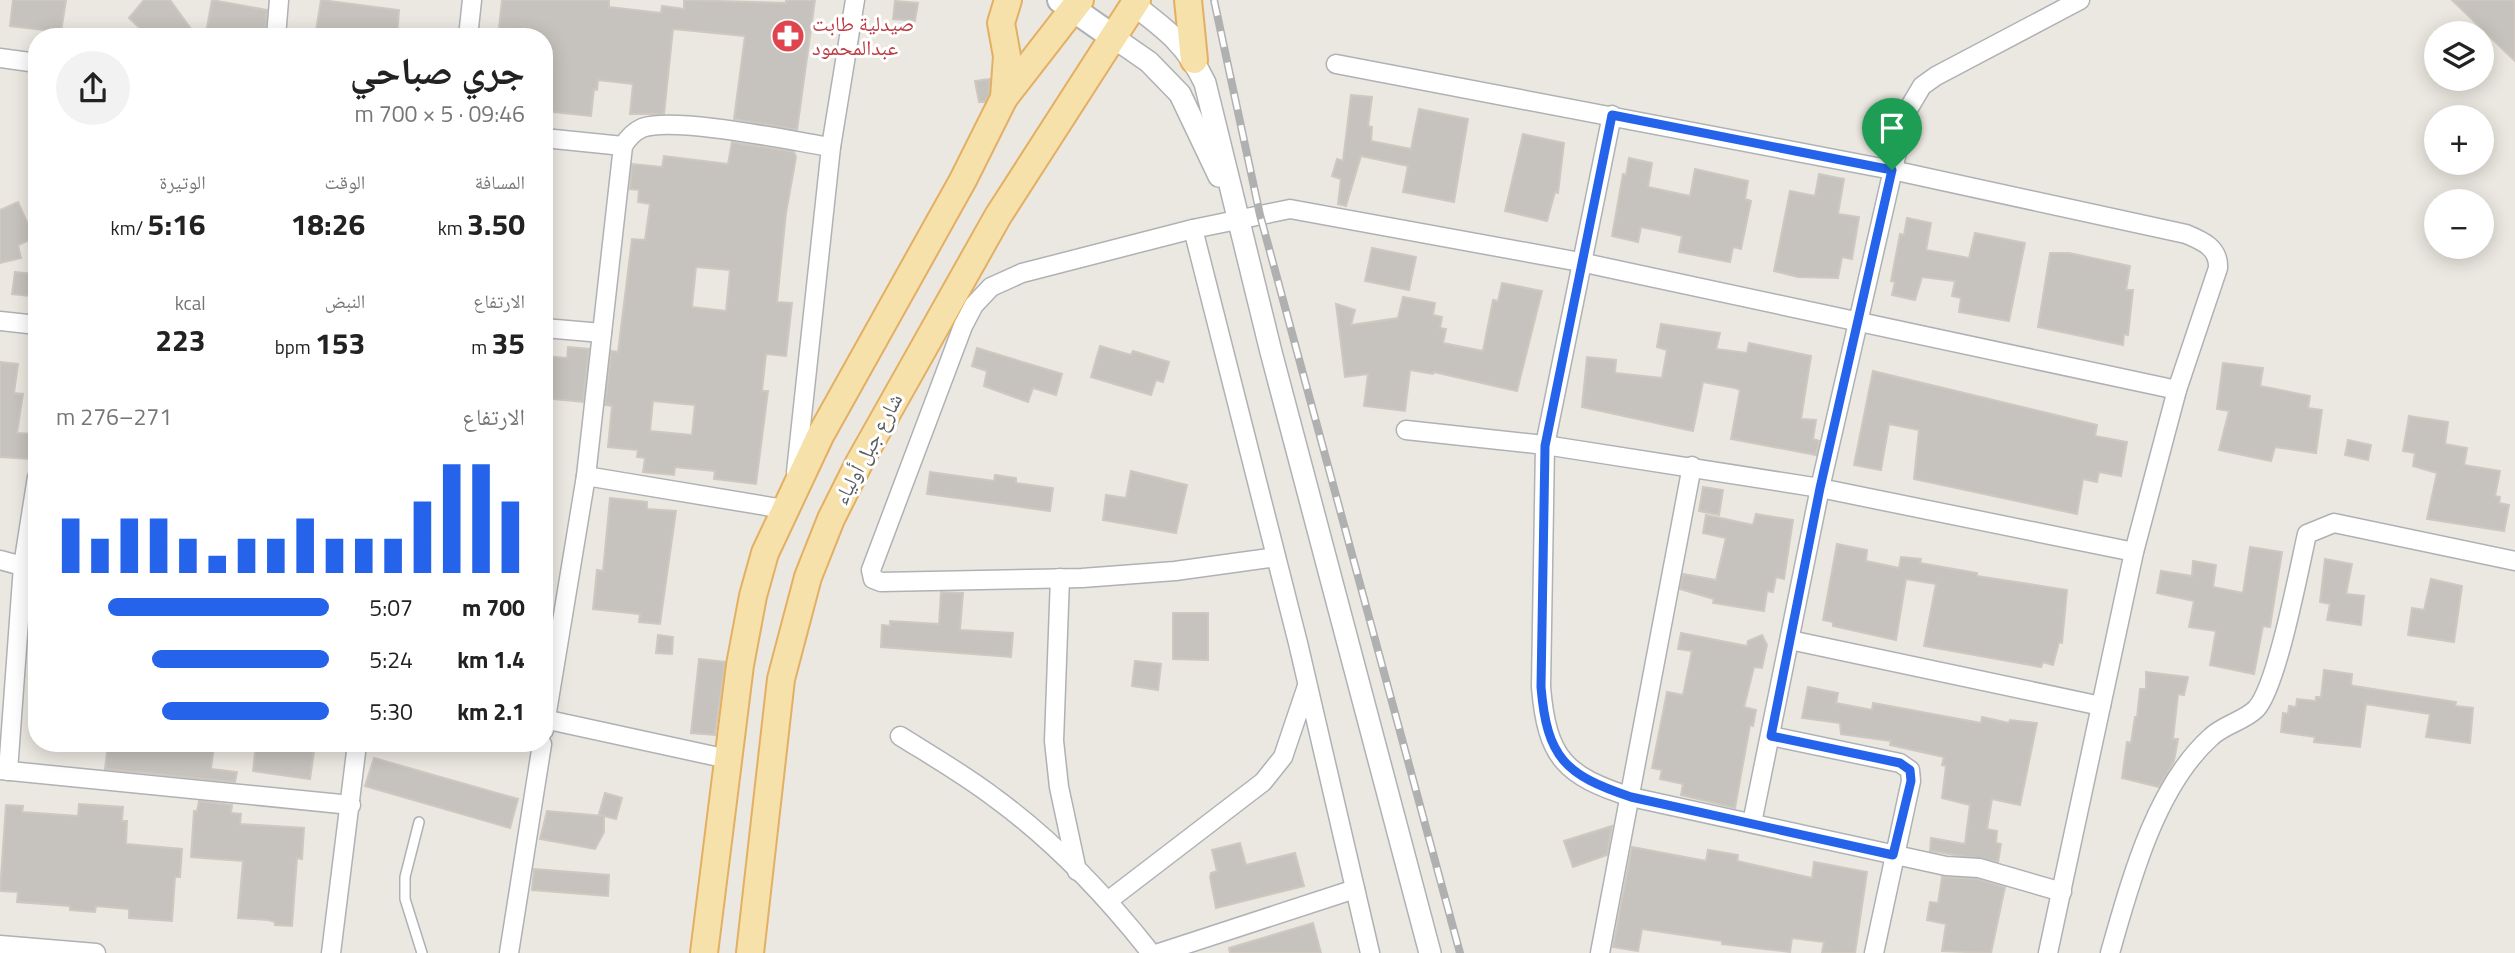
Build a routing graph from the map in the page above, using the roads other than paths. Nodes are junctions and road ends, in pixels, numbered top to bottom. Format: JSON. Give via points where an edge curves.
{"nodes":[{"id":1,"x":279,"y":0,"type":"edge"},
{"id":2,"x":472,"y":0,"type":"edge"},
{"id":3,"x":855,"y":0,"type":"edge"},
{"id":4,"x":1007,"y":0,"type":"edge"},
{"id":5,"x":1188,"y":0,"type":"edge"},
{"id":6,"x":2080,"y":0,"type":"edge"},
{"id":7,"x":1133,"y":2,"type":"edge"},
{"id":8,"x":1070,"y":3,"type":"edge"},
{"id":9,"x":277,"y":28,"type":"edge"},
{"id":10,"x":469,"y":28,"type":"edge"},
{"id":11,"x":1113,"y":37,"type":"junction"},
{"id":12,"x":0,"y":58,"type":"edge"},
{"id":13,"x":1194,"y":60,"type":"junction"},
{"id":14,"x":28,"y":62,"type":"edge"},
{"id":15,"x":1336,"y":64,"type":"dead end"},
{"id":16,"x":1004,"y":98,"type":"junction"},
{"id":17,"x":1612,"y":115,"type":"junction"},
{"id":18,"x":553,"y":139,"type":"edge"},
{"id":19,"x":622,"y":146,"type":"junction"},
{"id":20,"x":831,"y":147,"type":"junction"},
{"id":21,"x":1892,"y":170,"type":"junction"},
{"id":22,"x":1237,"y":213,"type":"junction"},
{"id":23,"x":1193,"y":229,"type":"junction"},
{"id":24,"x":1580,"y":262,"type":"junction"},
{"id":25,"x":0,"y":321,"type":"edge"},
{"id":26,"x":1856,"y":323,"type":"junction"},
{"id":27,"x":28,"y":324,"type":"edge"},
{"id":28,"x":553,"y":329,"type":"edge"},
{"id":29,"x":602,"y":333,"type":"junction"},
{"id":30,"x":2177,"y":390,"type":"junction"},
{"id":31,"x":1406,"y":430,"type":"dead end"},
{"id":32,"x":1545,"y":446,"type":"junction"},
{"id":33,"x":1692,"y":466,"type":"junction"},
{"id":34,"x":586,"y":476,"type":"junction"},
{"id":35,"x":1820,"y":488,"type":"junction"},
{"id":36,"x":789,"y":503,"type":"junction"},
{"id":37,"x":2134,"y":552,"type":"junction"},
{"id":38,"x":1276,"y":557,"type":"junction"},
{"id":39,"x":0,"y":560,"type":"edge"},
{"id":40,"x":2515,"y":561,"type":"edge"},
{"id":41,"x":28,"y":567,"type":"edge"},
{"id":42,"x":1060,"y":578,"type":"junction"},
{"id":43,"x":28,"y":584,"type":"edge"},
{"id":44,"x":1790,"y":640,"type":"junction"},
{"id":45,"x":553,"y":675,"type":"edge"},
{"id":46,"x":1308,"y":684,"type":"junction"},
{"id":47,"x":2101,"y":706,"type":"junction"},
{"id":48,"x":553,"y":725,"type":"edge"},
{"id":49,"x":901,"y":736,"type":"dead end"},
{"id":50,"x":1771,"y":736,"type":"junction"},
{"id":51,"x":356,"y":752,"type":"edge"},
{"id":52,"x":541,"y":752,"type":"edge"},
{"id":53,"x":728,"y":759,"type":"junction"},
{"id":54,"x":4,"y":770,"type":"edge"},
{"id":55,"x":1631,"y":797,"type":"junction"},
{"id":56,"x":351,"y":805,"type":"junction"},
{"id":57,"x":419,"y":822,"type":"dead end"},
{"id":58,"x":1752,"y":823,"type":"junction"},
{"id":59,"x":1893,"y":855,"type":"junction"},
{"id":60,"x":1077,"y":871,"type":"junction"},
{"id":61,"x":1355,"y":889,"type":"junction"},
{"id":62,"x":2062,"y":892,"type":"junction"},
{"id":63,"x":1108,"y":900,"type":"junction"},
{"id":64,"x":0,"y":945,"type":"edge"},
{"id":65,"x":96,"y":953,"type":"edge"},
{"id":66,"x":331,"y":953,"type":"edge"},
{"id":67,"x":422,"y":953,"type":"edge"},
{"id":68,"x":509,"y":953,"type":"edge"},
{"id":69,"x":704,"y":953,"type":"edge"},
{"id":70,"x":750,"y":953,"type":"edge"},
{"id":71,"x":1151,"y":953,"type":"edge"},
{"id":72,"x":1159,"y":953,"type":"edge"},
{"id":73,"x":1370,"y":953,"type":"edge"},
{"id":74,"x":1430,"y":953,"type":"edge"},
{"id":75,"x":1600,"y":953,"type":"edge"},
{"id":76,"x":1874,"y":953,"type":"edge"},
{"id":77,"x":2048,"y":953,"type":"edge"},
{"id":78,"x":2110,"y":953,"type":"edge"}],
"edges":[{"from":1,"to":9,"type":"street"},
{"from":2,"to":10,"type":"street"},
{"from":3,"to":20,"type":"street"},
{"from":4,"to":16,"type":"main road","via":[[1001,23],[1007,56]]},
{"from":5,"to":13,"type":"main road"},
{"from":6,"to":21,"type":"street","via":[[1922,86],[1906,113]]},
{"from":7,"to":11,"type":"main road","name":"شارع جبل أولياء"},
{"from":7,"to":13,"type":"street","via":[[1175,36]]},
{"from":8,"to":11,"type":"main road"},
{"from":8,"to":16,"type":"main road"},
{"from":11,"to":22,"type":"street","via":[[1149,62],[1180,94]]},
{"from":11,"to":70,"type":"main road","name":"شارع جبل أولياء","via":[[1032,160],[927,340],[859,463],[808,577],[781,679]]},
{"from":12,"to":14,"type":"street"},
{"from":13,"to":22,"type":"street","via":[[1213,111]]},
{"from":15,"to":17,"type":"street"},
{"from":16,"to":36,"type":"main road","via":[[964,180],[820,436]]},
{"from":17,"to":21,"type":"street"},
{"from":17,"to":24,"type":"street"},
{"from":18,"to":19,"type":"street"},
{"from":19,"to":20,"type":"street","via":[[644,127],[695,126]]},
{"from":19,"to":29,"type":"street"},
{"from":20,"to":36,"type":"street"},
{"from":21,"to":26,"type":"street"},
{"from":21,"to":30,"type":"street","via":[[2186,234],[2213,250],[2218,268]]},
{"from":22,"to":23,"type":"street"},
{"from":22,"to":24,"type":"street","via":[[1312,211]]},
{"from":22,"to":74,"type":"street"},
{"from":23,"to":38,"type":"street"},
{"from":23,"to":42,"type":"street","via":[[1022,273],[991,287],[974,305],[871,570],[873,579],[881,582]]},
{"from":24,"to":26,"type":"street"},
{"from":24,"to":32,"type":"street"},
{"from":25,"to":27,"type":"street"},
{"from":26,"to":30,"type":"street"},
{"from":26,"to":35,"type":"street"},
{"from":28,"to":29,"type":"street"},
{"from":29,"to":34,"type":"street"},
{"from":30,"to":37,"type":"street"},
{"from":31,"to":32,"type":"street"},
{"from":32,"to":33,"type":"street"},
{"from":32,"to":55,"type":"street","via":[[1544,722],[1570,769],[1592,784]]},
{"from":33,"to":35,"type":"street"},
{"from":33,"to":55,"type":"street"},
{"from":34,"to":36,"type":"street"},
{"from":34,"to":45,"type":"street"},
{"from":35,"to":37,"type":"street"},
{"from":35,"to":44,"type":"street"},
{"from":36,"to":53,"type":"main road","via":[[765,554],[753,596]]},
{"from":37,"to":47,"type":"street"},
{"from":38,"to":42,"type":"street","via":[[1175,571]]},
{"from":38,"to":46,"type":"street"},
{"from":39,"to":41,"type":"street"},
{"from":40,"to":78,"type":"street","via":[[2334,523],[2307,534],[2273,674],[2257,708],[2211,736],[2181,770],[2147,840]]},
{"from":42,"to":60,"type":"street","via":[[1054,741]]},
{"from":43,"to":54,"type":"street"},
{"from":44,"to":47,"type":"street"},
{"from":44,"to":50,"type":"street"},
{"from":46,"to":61,"type":"street"},
{"from":46,"to":63,"type":"street","via":[[1283,757],[1263,782]]},
{"from":47,"to":62,"type":"street"},
{"from":48,"to":53,"type":"street"},
{"from":49,"to":60,"type":"street","via":[[995,797]]},
{"from":50,"to":58,"type":"street"},
{"from":50,"to":59,"type":"street","via":[[1900,763],[1910,770]]},
{"from":51,"to":56,"type":"street"},
{"from":52,"to":68,"type":"street"},
{"from":53,"to":69,"type":"main road"},
{"from":54,"to":56,"type":"street"},
{"from":55,"to":58,"type":"street"},
{"from":55,"to":75,"type":"street"},
{"from":56,"to":66,"type":"street"},
{"from":57,"to":67,"type":"lane","via":[[405,877],[405,899]]},
{"from":58,"to":59,"type":"street"},
{"from":59,"to":62,"type":"street","via":[[1979,868]]},
{"from":59,"to":76,"type":"street"},
{"from":60,"to":63,"type":"street"},
{"from":61,"to":72,"type":"street"},
{"from":61,"to":73,"type":"street"},
{"from":62,"to":77,"type":"street"},
{"from":63,"to":71,"type":"street"},
{"from":64,"to":65,"type":"street"}]}
